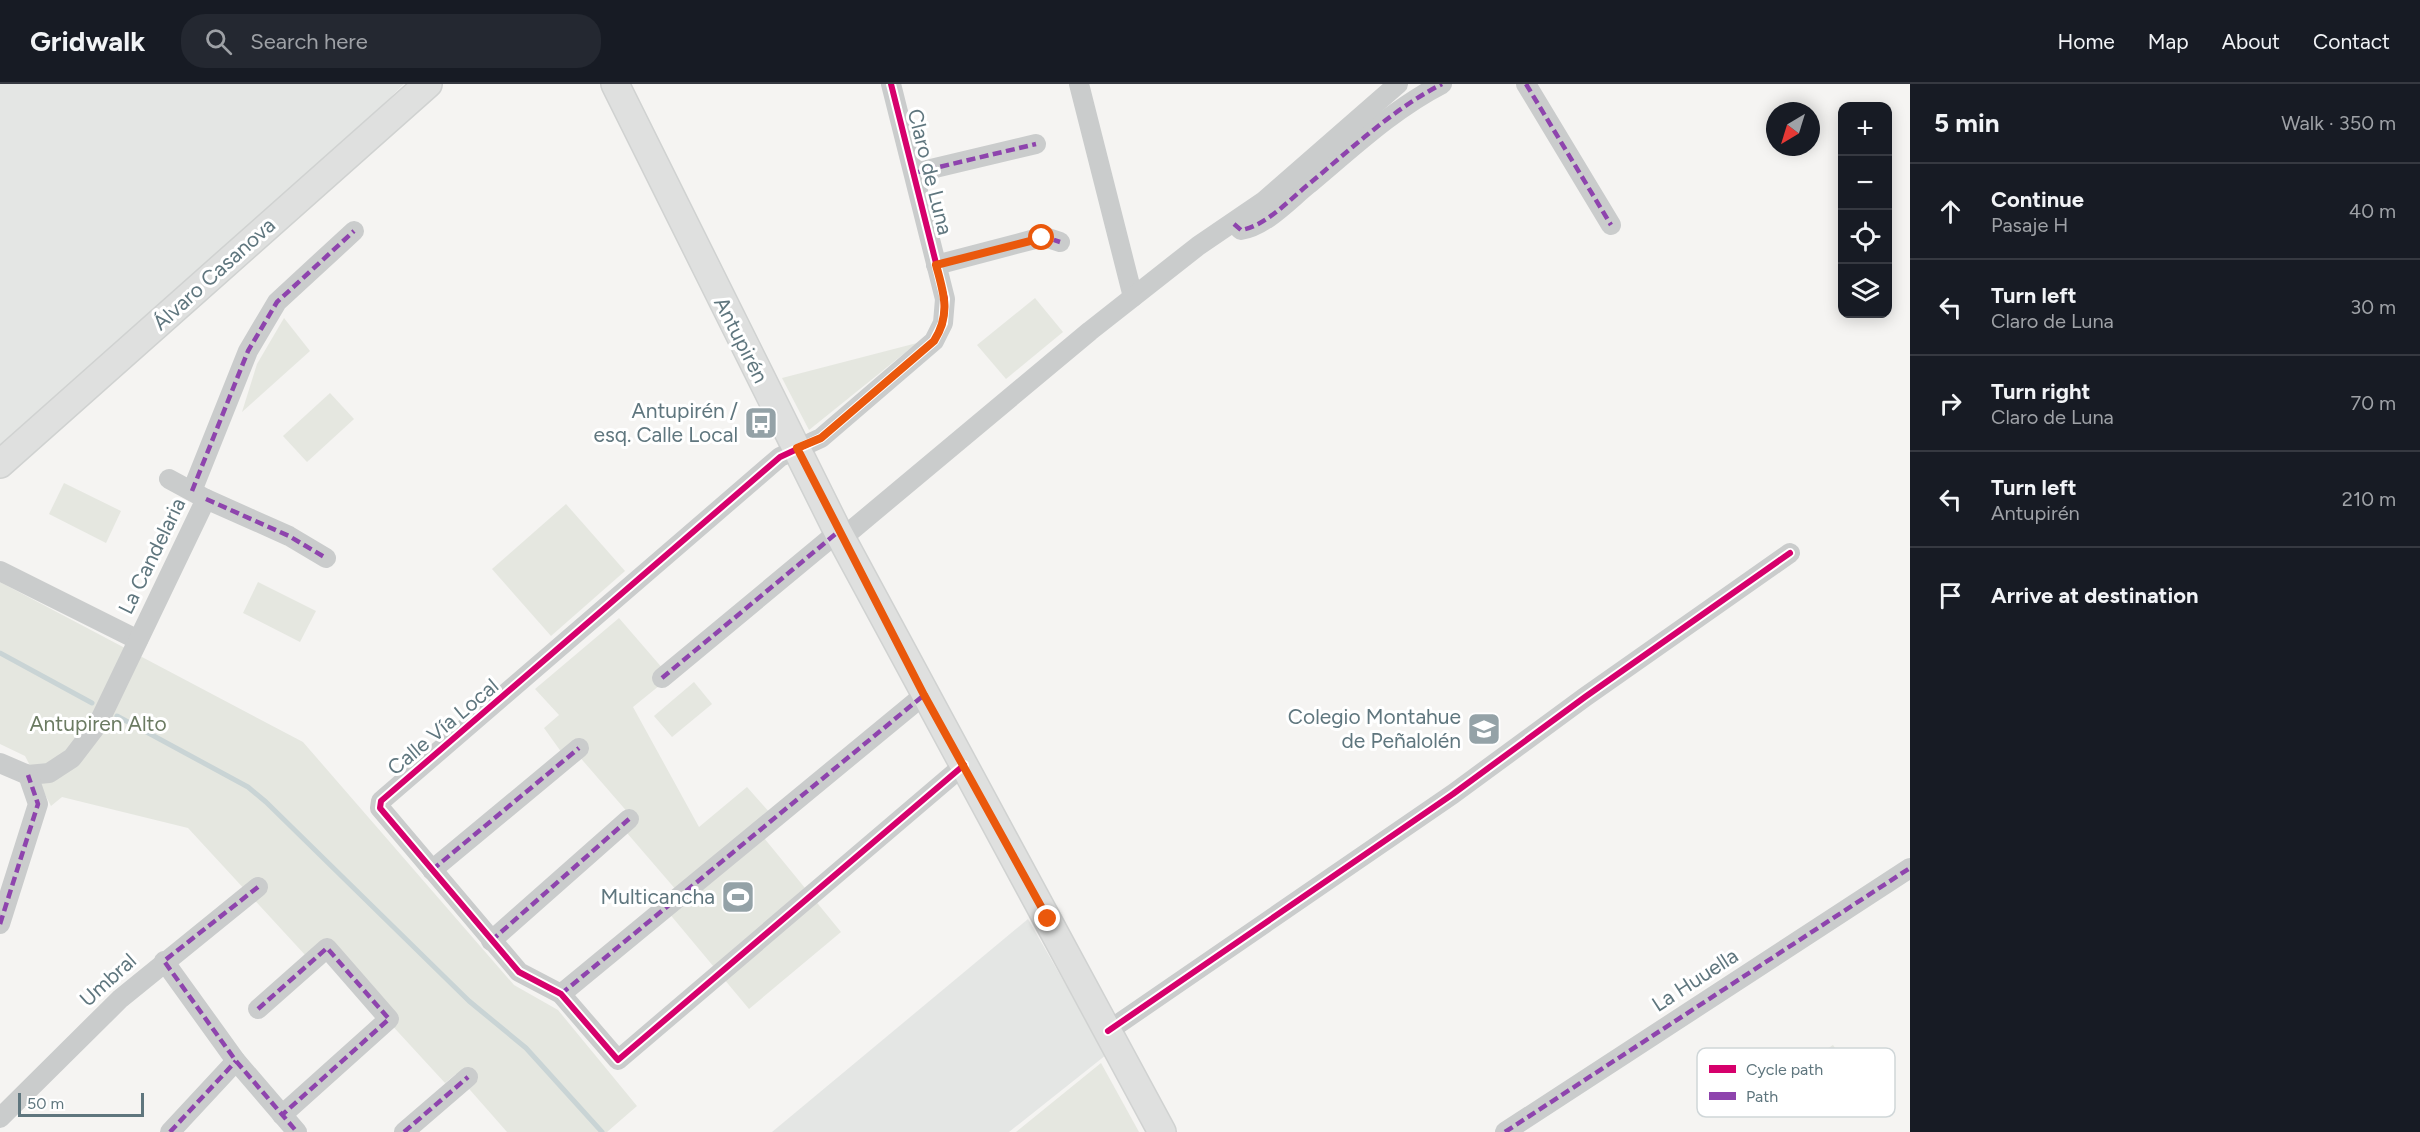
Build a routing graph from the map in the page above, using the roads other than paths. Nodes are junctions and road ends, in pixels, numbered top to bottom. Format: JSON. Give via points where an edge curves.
{"nodes":[{"id":1,"x":428,"y":84,"type":"edge"},
{"id":2,"x":615,"y":84,"type":"edge"},
{"id":3,"x":892,"y":84,"type":"edge"},
{"id":4,"x":1079,"y":84,"type":"edge"},
{"id":5,"x":1398,"y":84,"type":"edge"},
{"id":6,"x":1442,"y":84,"type":"edge"},
{"id":7,"x":1526,"y":84,"type":"edge"},
{"id":8,"x":1036,"y":144,"type":"dead end"},
{"id":9,"x":914,"y":173,"type":"junction"},
{"id":10,"x":1234,"y":224,"type":"junction"},
{"id":11,"x":1611,"y":225,"type":"dead end"},
{"id":12,"x":354,"y":231,"type":"dead end"},
{"id":13,"x":1060,"y":242,"type":"dead end"},
{"id":14,"x":936,"y":265,"type":"junction"},
{"id":15,"x":1133,"y":297,"type":"junction"},
{"id":16,"x":797,"y":448,"type":"junction"},
{"id":17,"x":0,"y":464,"type":"edge"},
{"id":18,"x":169,"y":479,"type":"dead end"},
{"id":19,"x":199,"y":495,"type":"junction"},
{"id":20,"x":839,"y":535,"type":"junction"},
{"id":21,"x":1790,"y":553,"type":"dead end"},
{"id":22,"x":326,"y":558,"type":"dead end"},
{"id":23,"x":0,"y":571,"type":"edge"},
{"id":24,"x":138,"y":640,"type":"junction"},
{"id":25,"x":662,"y":678,"type":"dead end"},
{"id":26,"x":924,"y":695,"type":"junction"},
{"id":27,"x":579,"y":748,"type":"dead end"},
{"id":28,"x":0,"y":763,"type":"edge"},
{"id":29,"x":964,"y":765,"type":"junction"},
{"id":30,"x":28,"y":775,"type":"junction"},
{"id":31,"x":630,"y":819,"type":"dead end"},
{"id":32,"x":1910,"y":868,"type":"edge"},
{"id":33,"x":432,"y":870,"type":"junction"},
{"id":34,"x":258,"y":887,"type":"dead end"},
{"id":35,"x":0,"y":924,"type":"edge"},
{"id":36,"x":491,"y":941,"type":"junction"},
{"id":37,"x":164,"y":962,"type":"junction"},
{"id":38,"x":561,"y":994,"type":"junction"},
{"id":39,"x":258,"y":1009,"type":"dead end"},
{"id":40,"x":1108,"y":1030,"type":"junction"},
{"id":41,"x":236,"y":1061,"type":"junction"},
{"id":42,"x":468,"y":1077,"type":"dead end"},
{"id":43,"x":282,"y":1116,"type":"junction"},
{"id":44,"x":0,"y":1118,"type":"edge"},
{"id":45,"x":170,"y":1132,"type":"edge"},
{"id":46,"x":297,"y":1132,"type":"edge"},
{"id":47,"x":404,"y":1132,"type":"edge"},
{"id":48,"x":1162,"y":1132,"type":"edge"},
{"id":49,"x":1505,"y":1132,"type":"edge"}],
"edges":[{"from":1,"to":17,"type":"street","name":"Álvaro Casanova"},
{"from":2,"to":16,"type":"street","name":"Antupirén"},
{"from":3,"to":9,"type":"street","name":"Claro de Luna"},
{"from":4,"to":15,"type":"street"},
{"from":5,"to":10,"type":"street"},
{"from":6,"to":10,"type":"street","via":[[1391,117],[1272,214],[1248,229],[1241,230]]},
{"from":7,"to":11,"type":"street"},
{"from":8,"to":9,"type":"street"},
{"from":9,"to":14,"type":"street","name":"Claro de Luna"},
{"from":10,"to":15,"type":"street","via":[[1198,246]]},
{"from":12,"to":19,"type":"street","via":[[277,302],[248,351]]},
{"from":13,"to":14,"type":"street","via":[[1035,239]]},
{"from":14,"to":16,"type":"street","name":"Claro de Luna","via":[[946,307],[934,341],[821,438]]},
{"from":15,"to":20,"type":"street"},
{"from":16,"to":20,"type":"street","name":"Antupirén"},
{"from":16,"to":33,"type":"street","name":"Calle Vía Local","via":[[780,457],[381,801],[380,808]]},
{"from":18,"to":19,"type":"street","name":"La Candelaria"},
{"from":19,"to":22,"type":"street","via":[[289,536]]},
{"from":19,"to":24,"type":"street","name":"La Candelaria"},
{"from":20,"to":25,"type":"street"},
{"from":20,"to":26,"type":"street","name":"Antupirén"},
{"from":21,"to":40,"type":"street","via":[[1453,794]]},
{"from":23,"to":24,"type":"street","name":"La Candelaria"},
{"from":24,"to":30,"type":"street","name":"La Candelaria","via":[[98,724],[72,758],[49,772]]},
{"from":26,"to":29,"type":"street","name":"Antupirén"},
{"from":26,"to":38,"type":"street"},
{"from":27,"to":33,"type":"street"},
{"from":28,"to":30,"type":"street"},
{"from":29,"to":38,"type":"street","name":"Calle Vía Local","via":[[618,1060]]},
{"from":29,"to":40,"type":"street","name":"Antupirén"},
{"from":30,"to":35,"type":"street","via":[[38,804]]},
{"from":31,"to":36,"type":"street"},
{"from":32,"to":49,"type":"street","name":"La Huuella"},
{"from":33,"to":36,"type":"street","name":"Calle Vía Local"},
{"from":34,"to":37,"type":"street","name":"Umbral"},
{"from":36,"to":38,"type":"street","name":"Calle Vía Local","via":[[519,972]]},
{"from":37,"to":41,"type":"street"},
{"from":37,"to":44,"type":"street","name":"Umbral","via":[[120,999]]},
{"from":39,"to":43,"type":"street","via":[[327,948],[389,1019]]},
{"from":40,"to":48,"type":"street","name":"Antupirén"},
{"from":41,"to":43,"type":"street"},
{"from":41,"to":45,"type":"street"},
{"from":42,"to":47,"type":"street"},
{"from":43,"to":46,"type":"street"}]}
